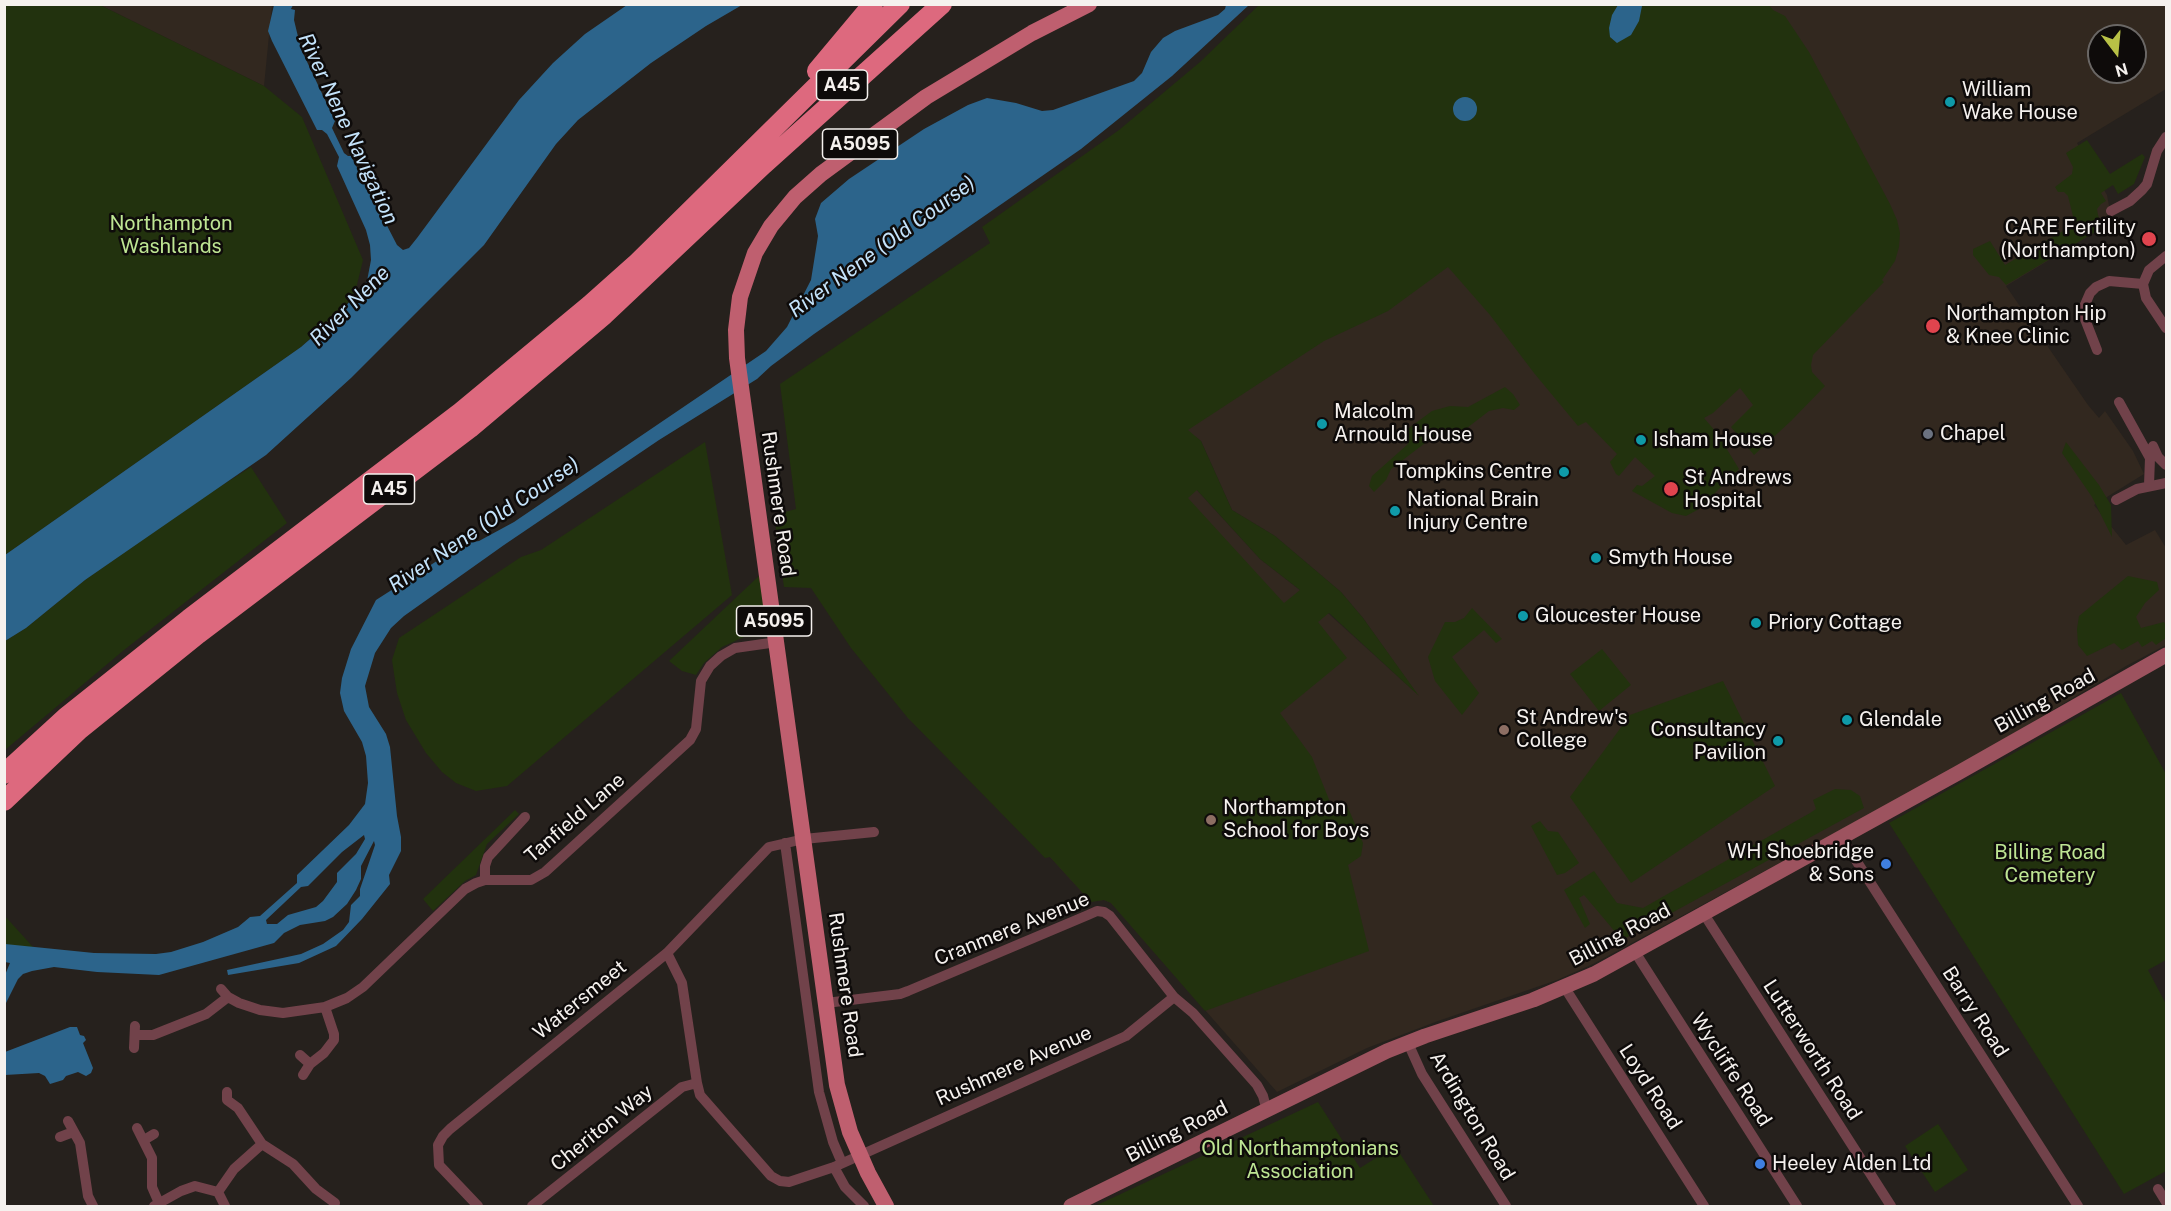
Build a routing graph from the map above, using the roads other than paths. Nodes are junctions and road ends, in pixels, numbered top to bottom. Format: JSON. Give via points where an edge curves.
{"nodes":[{"id":1,"x":873,"y":4,"type":"edge"},
{"id":2,"x":900,"y":4,"type":"edge"},
{"id":3,"x":922,"y":4,"type":"edge"},
{"id":4,"x":942,"y":4,"type":"edge"},
{"id":5,"x":1089,"y":4,"type":"edge"},
{"id":6,"x":768,"y":135,"type":"junction"},
{"id":7,"x":2166,"y":137,"type":"edge"},
{"id":8,"x":763,"y":165,"type":"junction"},
{"id":9,"x":2111,"y":211,"type":"dead end"},
{"id":10,"x":2166,"y":256,"type":"edge"},
{"id":11,"x":2143,"y":284,"type":"junction"},
{"id":12,"x":2166,"y":327,"type":"edge"},
{"id":13,"x":2097,"y":350,"type":"dead end"},
{"id":14,"x":2119,"y":402,"type":"dead end"},
{"id":15,"x":2153,"y":446,"type":"dead end"},
{"id":16,"x":2166,"y":465,"type":"edge"},
{"id":17,"x":2166,"y":483,"type":"edge"},
{"id":18,"x":2149,"y":485,"type":"junction"},
{"id":19,"x":2116,"y":500,"type":"dead end"},
{"id":20,"x":777,"y":642,"type":"junction"},
{"id":21,"x":2166,"y":655,"type":"edge"},
{"id":22,"x":4,"y":774,"type":"edge"},
{"id":23,"x":4,"y":801,"type":"edge"},
{"id":24,"x":525,"y":817,"type":"dead end"},
{"id":25,"x":874,"y":832,"type":"dead end"},
{"id":26,"x":1841,"y":837,"type":"junction"},
{"id":27,"x":804,"y":840,"type":"junction"},
{"id":28,"x":785,"y":843,"type":"junction"},
{"id":29,"x":485,"y":880,"type":"junction"},
{"id":30,"x":1704,"y":914,"type":"junction"},
{"id":31,"x":1635,"y":952,"type":"junction"},
{"id":32,"x":667,"y":953,"type":"junction"},
{"id":33,"x":1565,"y":988,"type":"junction"},
{"id":34,"x":1174,"y":997,"type":"junction"},
{"id":35,"x":826,"y":1003,"type":"junction"},
{"id":36,"x":325,"y":1008,"type":"junction"},
{"id":37,"x":1408,"y":1042,"type":"junction"},
{"id":38,"x":134,"y":1048,"type":"dead end"},
{"id":39,"x":300,"y":1055,"type":"dead end"},
{"id":40,"x":310,"y":1064,"type":"junction"},
{"id":41,"x":303,"y":1075,"type":"dead end"},
{"id":42,"x":697,"y":1083,"type":"junction"},
{"id":43,"x":227,"y":1092,"type":"dead end"},
{"id":44,"x":1267,"y":1111,"type":"junction"},
{"id":45,"x":68,"y":1120,"type":"dead end"},
{"id":46,"x":137,"y":1128,"type":"dead end"},
{"id":47,"x":73,"y":1132,"type":"junction"},
{"id":48,"x":154,"y":1134,"type":"dead end"},
{"id":49,"x":60,"y":1137,"type":"dead end"},
{"id":50,"x":144,"y":1140,"type":"junction"},
{"id":51,"x":262,"y":1144,"type":"junction"},
{"id":52,"x":860,"y":1155,"type":"junction"},
{"id":53,"x":838,"y":1165,"type":"junction"},
{"id":54,"x":2158,"y":1189,"type":"dead end"},
{"id":55,"x":218,"y":1192,"type":"junction"},
{"id":56,"x":2166,"y":1202,"type":"edge"},
{"id":57,"x":335,"y":1203,"type":"dead end"},
{"id":58,"x":2072,"y":1204,"type":"edge"},
{"id":59,"x":156,"y":1205,"type":"edge"},
{"id":60,"x":93,"y":1206,"type":"edge"},
{"id":61,"x":225,"y":1206,"type":"edge"},
{"id":62,"x":478,"y":1206,"type":"edge"},
{"id":63,"x":532,"y":1206,"type":"edge"},
{"id":64,"x":864,"y":1206,"type":"edge"},
{"id":65,"x":886,"y":1206,"type":"edge"},
{"id":66,"x":1071,"y":1206,"type":"edge"},
{"id":67,"x":1506,"y":1206,"type":"edge"},
{"id":68,"x":1704,"y":1206,"type":"edge"},
{"id":69,"x":1797,"y":1206,"type":"edge"},
{"id":70,"x":1891,"y":1206,"type":"edge"}],
"edges":[{"from":1,"to":6,"type":"highway","via":[[803,86]]},
{"from":2,"to":6,"type":"highway","number":"A45"},
{"from":3,"to":8,"type":"highway","number":"A45"},
{"from":4,"to":8,"type":"highway"},
{"from":5,"to":20,"type":"main road","name":"Rushmere Road","number":"A5095","via":[[1032,33],[926,97],[845,155],[795,196],[762,239],[745,280],[736,323],[741,391]]},
{"from":6,"to":22,"type":"highway","number":"A45","via":[[636,264],[527,359],[189,619],[66,717]]},
{"from":7,"to":9,"type":"street","via":[[2142,190]]},
{"from":8,"to":23,"type":"highway","number":"A45","via":[[604,315],[470,428],[198,634],[89,722]]},
{"from":10,"to":11,"type":"street","via":[[2149,270]]},
{"from":11,"to":12,"type":"street","via":[[2146,298]]},
{"from":11,"to":13,"type":"street","via":[[2109,281],[2090,293],[2083,314]]},
{"from":14,"to":18,"type":"street","via":[[2150,459]]},
{"from":15,"to":16,"type":"street"},
{"from":17,"to":18,"type":"street"},
{"from":18,"to":19,"type":"street"},
{"from":20,"to":27,"type":"main road","name":"Rushmere Road","number":"A5095"},
{"from":20,"to":29,"type":"street","name":"Tanfield Lane","via":[[735,648],[710,666],[701,681],[696,729],[690,740],[546,872],[531,880]]},
{"from":21,"to":26,"type":"street","name":"Billing Road"},
{"from":24,"to":29,"type":"street","via":[[516,833],[488,857]]},
{"from":25,"to":27,"type":"street","name":"Watersmeet"},
{"from":26,"to":30,"type":"street","name":"Billing Road"},
{"from":26,"to":58,"type":"street","name":"Barry Road"},
{"from":27,"to":28,"type":"street","name":"Watersmeet"},
{"from":27,"to":35,"type":"main road","name":"Rushmere Road","number":"A5095"},
{"from":28,"to":32,"type":"street","name":"Watersmeet","via":[[765,851]]},
{"from":28,"to":53,"type":"street","name":"Rushmere Road","via":[[817,1083]]},
{"from":29,"to":36,"type":"street","name":"Tanfield Lane","via":[[465,889],[363,987]]},
{"from":30,"to":31,"type":"street","name":"Billing Road"},
{"from":30,"to":70,"type":"street","name":"Lutterworth Road"},
{"from":31,"to":33,"type":"street","name":"Billing Road"},
{"from":31,"to":69,"type":"street","name":"Wycliffe Road"},
{"from":32,"to":42,"type":"street","via":[[682,983]]},
{"from":32,"to":62,"type":"street","name":"Watersmeet","via":[[443,1136],[438,1145],[439,1165]]},
{"from":33,"to":37,"type":"street","name":"Billing Road"},
{"from":33,"to":68,"type":"street","name":"Loyd Road"},
{"from":34,"to":35,"type":"street","name":"Cranmere Avenue","via":[[1110,916],[1097,911],[900,994]]},
{"from":34,"to":44,"type":"street","name":"Cranmere Avenue","via":[[1257,1085]]},
{"from":34,"to":52,"type":"street","name":"Rushmere Avenue","via":[[1126,1036]]},
{"from":35,"to":52,"type":"main road","name":"Rushmere Road","number":"A5095","via":[[837,1085]]},
{"from":36,"to":38,"type":"street","name":"Tanfield Lane","via":[[283,1013],[260,1010],[224,993],[206,1014],[153,1035],[135,1030]]},
{"from":36,"to":40,"type":"street","via":[[334,1041]]},
{"from":37,"to":44,"type":"street","name":"Billing Road"},
{"from":37,"to":67,"type":"street","name":"Ardington Road","via":[[1422,1074]]},
{"from":39,"to":40,"type":"street"},
{"from":40,"to":41,"type":"street"},
{"from":42,"to":53,"type":"street","name":"Rushmere Avenue","via":[[700,1095],[771,1176],[789,1182]]},
{"from":42,"to":63,"type":"street","name":"Cheriton Way","via":[[682,1087]]},
{"from":43,"to":51,"type":"street","via":[[227,1100],[238,1108]]},
{"from":44,"to":66,"type":"street","name":"Billing Road"},
{"from":45,"to":47,"type":"street"},
{"from":46,"to":50,"type":"street"},
{"from":47,"to":49,"type":"street"},
{"from":47,"to":60,"type":"street","via":[[80,1143]]},
{"from":48,"to":50,"type":"street"},
{"from":50,"to":59,"type":"street","via":[[152,1158]]},
{"from":51,"to":55,"type":"street","via":[[234,1169]]},
{"from":51,"to":57,"type":"street","via":[[293,1164]]},
{"from":52,"to":53,"type":"street","name":"Rushmere Avenue"},
{"from":52,"to":65,"type":"main road","name":"Rushmere Road","number":"A5095"},
{"from":53,"to":64,"type":"street","name":"Rushmere Road","via":[[845,1187]]},
{"from":54,"to":56,"type":"street"},
{"from":55,"to":59,"type":"street","via":[[195,1186]]},
{"from":55,"to":61,"type":"street"}]}
